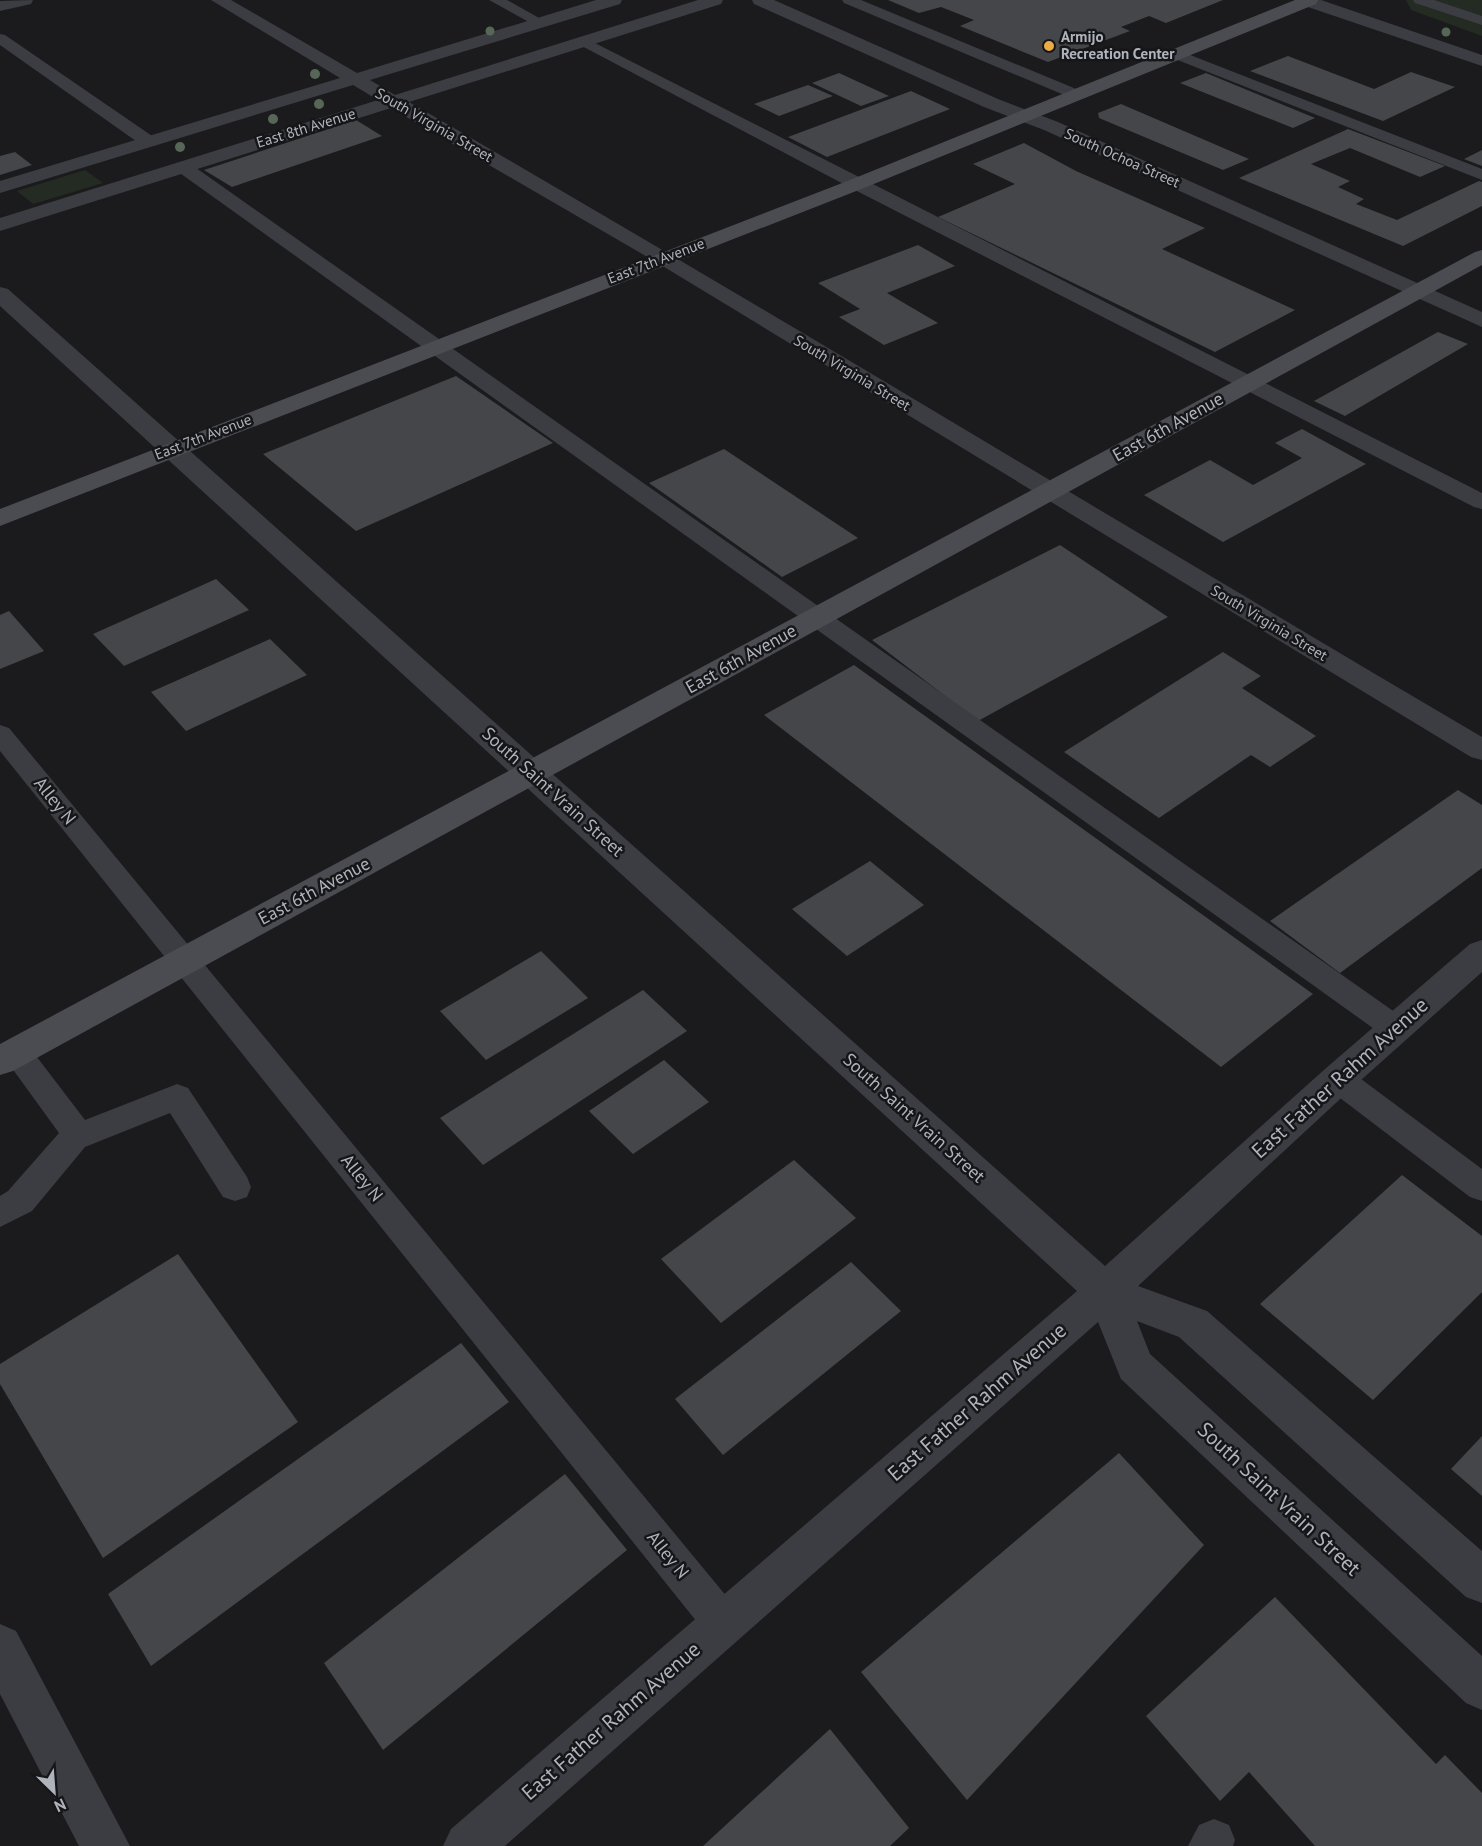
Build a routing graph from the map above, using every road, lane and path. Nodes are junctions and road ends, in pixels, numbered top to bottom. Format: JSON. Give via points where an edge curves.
{"nodes":[{"id":1,"x":25,"y":0,"type":"edge"},
{"id":2,"x":219,"y":0,"type":"edge"},
{"id":3,"x":496,"y":0,"type":"edge"},
{"id":4,"x":614,"y":0,"type":"edge"},
{"id":5,"x":715,"y":0,"type":"edge"},
{"id":6,"x":760,"y":0,"type":"edge"},
{"id":7,"x":849,"y":0,"type":"edge"},
{"id":8,"x":1309,"y":0,"type":"edge"},
{"id":9,"x":1420,"y":0,"type":"edge"},
{"id":10,"x":0,"y":6,"type":"edge"},
{"id":11,"x":1482,"y":21,"type":"edge"},
{"id":12,"x":541,"y":23,"type":"junction"},
{"id":13,"x":0,"y":38,"type":"edge"},
{"id":14,"x":583,"y":41,"type":"junction"},
{"id":15,"x":1175,"y":54,"type":"junction"},
{"id":16,"x":1479,"y":59,"type":"edge"},
{"id":17,"x":354,"y":79,"type":"junction"},
{"id":18,"x":1075,"y":94,"type":"junction"},
{"id":19,"x":392,"y":101,"type":"junction"},
{"id":20,"x":1023,"y":115,"type":"junction"},
{"id":21,"x":148,"y":142,"type":"junction"},
{"id":22,"x":183,"y":167,"type":"junction"},
{"id":23,"x":1482,"y":175,"type":"edge"},
{"id":24,"x":857,"y":183,"type":"junction"},
{"id":25,"x":0,"y":187,"type":"edge"},
{"id":26,"x":0,"y":225,"type":"edge"},
{"id":27,"x":1482,"y":256,"type":"edge"},
{"id":28,"x":663,"y":258,"type":"junction"},
{"id":29,"x":1417,"y":291,"type":"junction"},
{"id":30,"x":0,"y":294,"type":"edge"},
{"id":31,"x":1482,"y":320,"type":"edge"},
{"id":32,"x":437,"y":346,"type":"junction"},
{"id":33,"x":1250,"y":382,"type":"junction"},
{"id":34,"x":172,"y":449,"type":"junction"},
{"id":35,"x":1049,"y":492,"type":"junction"},
{"id":36,"x":1482,"y":502,"type":"edge"},
{"id":37,"x":0,"y":518,"type":"edge"},
{"id":38,"x":816,"y":618,"type":"junction"},
{"id":39,"x":0,"y":734,"type":"edge"},
{"id":40,"x":1482,"y":750,"type":"edge"},
{"id":41,"x":532,"y":774,"type":"junction"},
{"id":42,"x":1482,"y":953,"type":"edge"},
{"id":43,"x":185,"y":960,"type":"junction"},
{"id":44,"x":1395,"y":1028,"type":"junction"},
{"id":45,"x":8,"y":1057,"type":"edge"},
{"id":46,"x":1338,"y":1079,"type":"junction"},
{"id":47,"x":77,"y":1134,"type":"junction"},
{"id":48,"x":235,"y":1187,"type":"dead end"},
{"id":49,"x":1482,"y":1187,"type":"edge"},
{"id":50,"x":0,"y":1213,"type":"edge"},
{"id":51,"x":1105,"y":1291,"type":"junction"},
{"id":52,"x":1482,"y":1581,"type":"edge"},
{"id":53,"x":723,"y":1623,"type":"junction"},
{"id":54,"x":0,"y":1647,"type":"edge"},
{"id":55,"x":1482,"y":1688,"type":"edge"},
{"id":56,"x":105,"y":1846,"type":"edge"},
{"id":57,"x":468,"y":1846,"type":"edge"}],
"edges":[{"from":1,"to":10,"type":"street"},
{"from":2,"to":17,"type":"street","name":"South Virginia Street"},
{"from":3,"to":12,"type":"lane"},
{"from":4,"to":12,"type":"street","name":"East 8th Avenue"},
{"from":5,"to":14,"type":"street","name":"East 8th Avenue"},
{"from":6,"to":20,"type":"street","name":"South Ochoa Street"},
{"from":7,"to":18,"type":"lane"},
{"from":8,"to":15,"type":"street","name":"East 7th Avenue"},
{"from":8,"to":16,"type":"street"},
{"from":9,"to":11,"type":"lane"},
{"from":12,"to":17,"type":"street","name":"East 8th Avenue"},
{"from":13,"to":21,"type":"lane"},
{"from":14,"to":19,"type":"street","name":"East 8th Avenue"},
{"from":14,"to":24,"type":"lane"},
{"from":15,"to":18,"type":"street","name":"East 7th Avenue"},
{"from":15,"to":23,"type":"lane"},
{"from":17,"to":19,"type":"street","name":"South Virginia Street"},
{"from":17,"to":21,"type":"street","name":"East 8th Avenue"},
{"from":18,"to":20,"type":"street","name":"East 7th Avenue"},
{"from":19,"to":22,"type":"street","name":"East 8th Avenue"},
{"from":19,"to":28,"type":"street","name":"South Virginia Street"},
{"from":20,"to":24,"type":"street","name":"East 7th Avenue"},
{"from":20,"to":29,"type":"street","name":"South Ochoa Street"},
{"from":21,"to":25,"type":"street","name":"East 8th Avenue"},
{"from":22,"to":26,"type":"street","name":"East 8th Avenue"},
{"from":22,"to":32,"type":"lane"},
{"from":24,"to":28,"type":"street","name":"East 7th Avenue"},
{"from":24,"to":33,"type":"lane"},
{"from":27,"to":29,"type":"street","name":"East 6th Avenue"},
{"from":28,"to":32,"type":"street","name":"East 7th Avenue"},
{"from":28,"to":35,"type":"street","name":"South Virginia Street"},
{"from":29,"to":31,"type":"street","name":"South Ochoa Street"},
{"from":29,"to":33,"type":"street","name":"East 6th Avenue"},
{"from":30,"to":34,"type":"street","name":"South Saint Vrain Street"},
{"from":32,"to":34,"type":"street","name":"East 7th Avenue"},
{"from":32,"to":38,"type":"lane"},
{"from":33,"to":35,"type":"street","name":"East 6th Avenue"},
{"from":33,"to":36,"type":"lane"},
{"from":34,"to":37,"type":"street","name":"East 7th Avenue"},
{"from":34,"to":41,"type":"street","name":"South Saint Vrain Street"},
{"from":35,"to":38,"type":"street","name":"East 6th Avenue"},
{"from":35,"to":40,"type":"street","name":"South Virginia Street"},
{"from":38,"to":41,"type":"street","name":"East 6th Avenue"},
{"from":38,"to":44,"type":"lane"},
{"from":39,"to":43,"type":"lane","name":"Alley N"},
{"from":41,"to":43,"type":"street","name":"East 6th Avenue"},
{"from":41,"to":51,"type":"street","name":"South Saint Vrain Street"},
{"from":42,"to":44,"type":"street","name":"East Father Rahm Avenue"},
{"from":43,"to":45,"type":"street","name":"East 6th Avenue"},
{"from":43,"to":53,"type":"lane","name":"Alley N"},
{"from":44,"to":46,"type":"street","name":"East Father Rahm Avenue"},
{"from":45,"to":47,"type":"lane"},
{"from":46,"to":49,"type":"lane"},
{"from":46,"to":51,"type":"street","name":"East Father Rahm Avenue"},
{"from":47,"to":48,"type":"lane","via":[[177,1097]]},
{"from":47,"to":50,"type":"lane","via":[[20,1201]]},
{"from":51,"to":52,"type":"street","name":"South Saint Vrain Street","via":[[1193,1324]]},
{"from":51,"to":53,"type":"street","name":"East Father Rahm Avenue"},
{"from":51,"to":55,"type":"street","name":"South Saint Vrain Street","via":[[1135,1366]]},
{"from":53,"to":57,"type":"street","name":"East Father Rahm Avenue"},
{"from":54,"to":56,"type":"street"}]}
